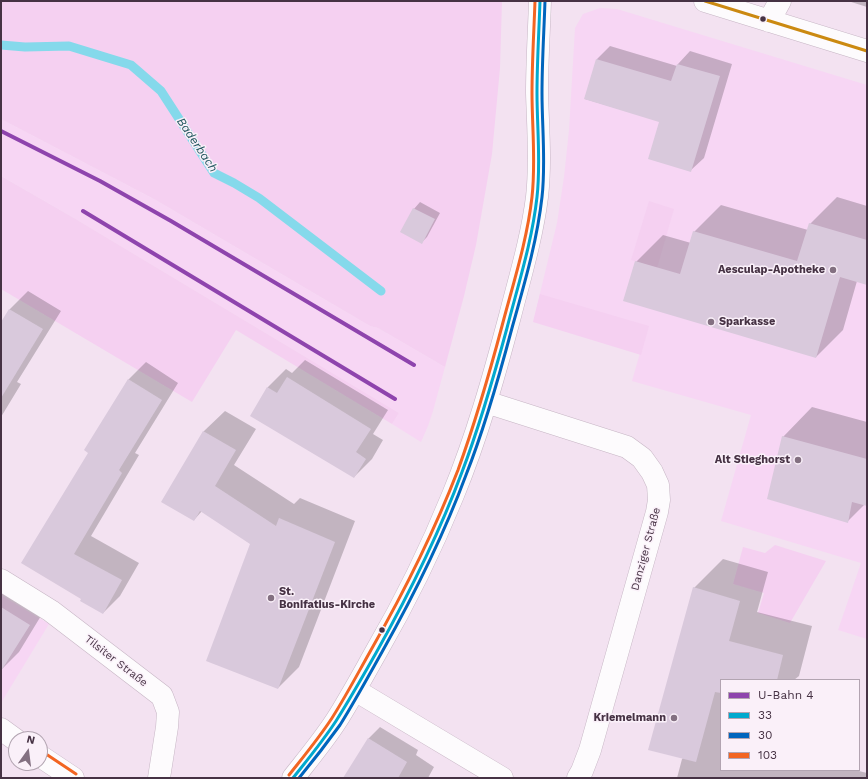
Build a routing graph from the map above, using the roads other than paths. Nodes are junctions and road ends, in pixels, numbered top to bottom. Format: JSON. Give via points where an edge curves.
{"nodes":[{"id":1,"x":540,"y":1,"type":"edge"},
{"id":2,"x":705,"y":1,"type":"edge"},
{"id":3,"x":780,"y":1,"type":"edge"},
{"id":4,"x":768,"y":21,"type":"junction"},
{"id":5,"x":867,"y":51,"type":"edge"},
{"id":6,"x":486,"y":402,"type":"junction"},
{"id":7,"x":1,"y":580,"type":"edge"},
{"id":8,"x":354,"y":690,"type":"junction"},
{"id":9,"x":48,"y":761,"type":"edge"},
{"id":10,"x":73,"y":778,"type":"edge"},
{"id":11,"x":160,"y":778,"type":"edge"},
{"id":12,"x":293,"y":778,"type":"edge"},
{"id":13,"x":502,"y":778,"type":"edge"},
{"id":14,"x":578,"y":778,"type":"edge"}],
"edges":[{"from":1,"to":6,"type":"street","via":[[536,198],[520,276]]},
{"from":2,"to":4,"type":"street"},
{"from":3,"to":4,"type":"street"},
{"from":4,"to":5,"type":"street"},
{"from":6,"to":8,"type":"street","via":[[454,493],[435,537],[386,635]]},
{"from":6,"to":14,"type":"street","name":"Danziger Straße","via":[[627,447],[642,458],[658,485],[657,512],[590,750]]},
{"from":7,"to":11,"type":"street","name":"Tilsiter Straße","via":[[51,611],[162,696],[168,712]]},
{"from":8,"to":12,"type":"street","via":[[326,736]]},
{"from":8,"to":13,"type":"street"},
{"from":9,"to":10,"type":"street"}]}
